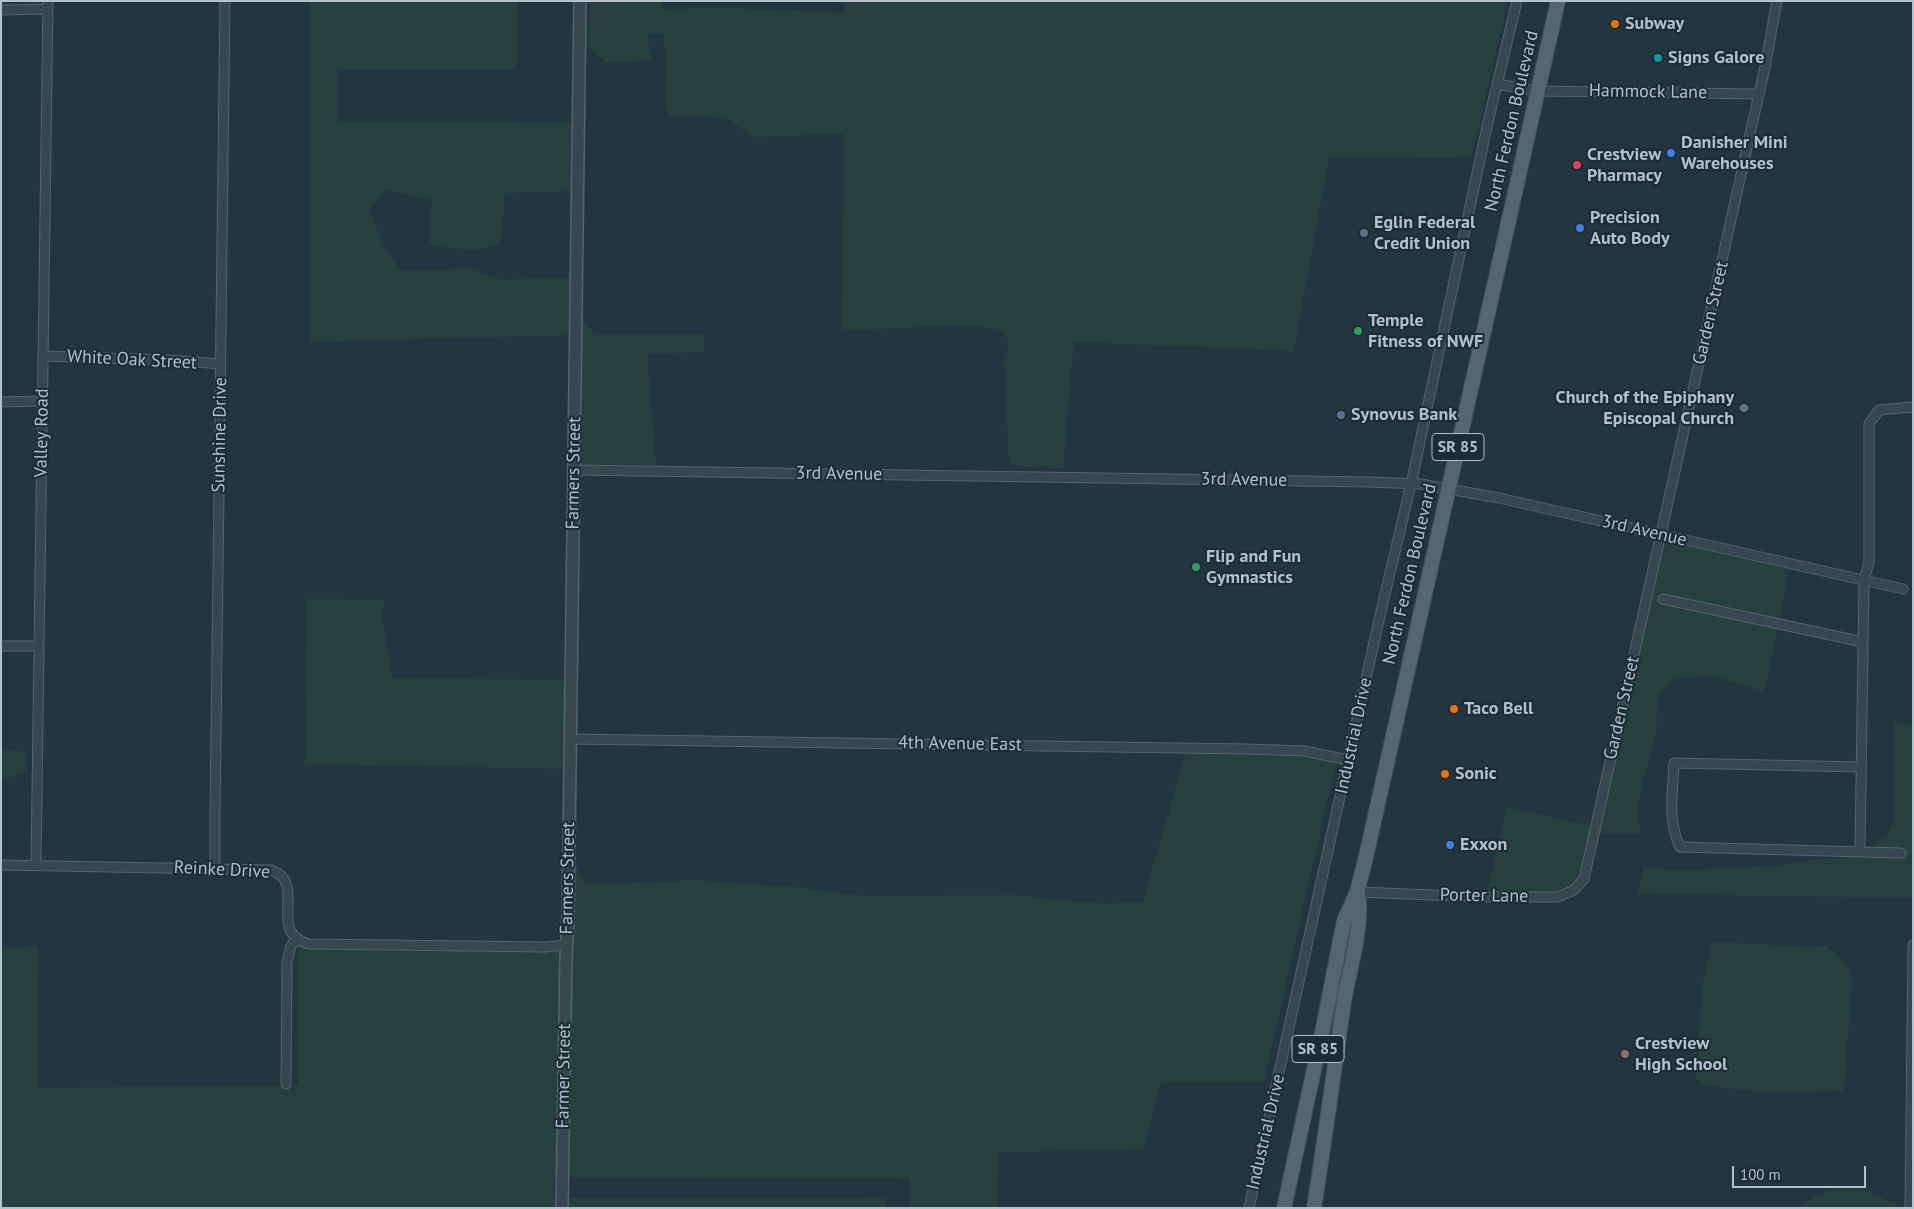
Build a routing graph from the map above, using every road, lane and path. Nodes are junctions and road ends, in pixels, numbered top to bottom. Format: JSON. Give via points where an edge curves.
{"nodes":[{"id":1,"x":225,"y":1,"type":"edge"},
{"id":2,"x":580,"y":1,"type":"edge"},
{"id":3,"x":1517,"y":1,"type":"edge"},
{"id":4,"x":1558,"y":1,"type":"edge"},
{"id":5,"x":1777,"y":1,"type":"edge"},
{"id":6,"x":48,"y":5,"type":"edge"},
{"id":7,"x":1,"y":10,"type":"edge"},
{"id":8,"x":1498,"y":84,"type":"junction"},
{"id":9,"x":1537,"y":91,"type":"junction"},
{"id":10,"x":1759,"y":94,"type":"junction"},
{"id":11,"x":43,"y":356,"type":"junction"},
{"id":12,"x":221,"y":364,"type":"junction"},
{"id":13,"x":42,"y":401,"type":"junction"},
{"id":14,"x":1,"y":402,"type":"edge"},
{"id":15,"x":1913,"y":407,"type":"edge"},
{"id":16,"x":574,"y":470,"type":"junction"},
{"id":17,"x":1411,"y":484,"type":"junction"},
{"id":18,"x":1449,"y":489,"type":"junction"},
{"id":19,"x":1661,"y":534,"type":"junction"},
{"id":20,"x":1864,"y":580,"type":"junction"},
{"id":21,"x":1903,"y":589,"type":"dead end"},
{"id":22,"x":1663,"y":599,"type":"dead end"},
{"id":23,"x":1863,"y":642,"type":"junction"},
{"id":24,"x":1,"y":646,"type":"edge"},
{"id":25,"x":39,"y":646,"type":"junction"},
{"id":26,"x":571,"y":739,"type":"junction"},
{"id":27,"x":1348,"y":760,"type":"junction"},
{"id":28,"x":1861,"y":767,"type":"junction"},
{"id":29,"x":1860,"y":851,"type":"junction"},
{"id":30,"x":1901,"y":852,"type":"dead end"},
{"id":31,"x":1589,"y":859,"type":"joint"},
{"id":32,"x":1,"y":865,"type":"edge"},
{"id":33,"x":36,"y":865,"type":"junction"},
{"id":34,"x":216,"y":868,"type":"junction"},
{"id":35,"x":1358,"y":892,"type":"junction"},
{"id":36,"x":296,"y":939,"type":"junction"},
{"id":37,"x":566,"y":945,"type":"junction"},
{"id":38,"x":1913,"y":945,"type":"edge"},
{"id":39,"x":286,"y":1084,"type":"dead end"},
{"id":40,"x":562,"y":1208,"type":"edge"},
{"id":41,"x":1249,"y":1208,"type":"edge"},
{"id":42,"x":1284,"y":1208,"type":"edge"},
{"id":43,"x":1314,"y":1208,"type":"edge"},
{"id":44,"x":1910,"y":1208,"type":"edge"}],
"edges":[{"from":1,"to":12,"type":"street","name":"Sunshine Drive"},
{"from":2,"to":16,"type":"street","name":"Farmers Street"},
{"from":3,"to":8,"type":"street","name":"Industrial Drive"},
{"from":4,"to":9,"type":"main road","name":"North Ferdon Boulevard","number":"SR 85"},
{"from":5,"to":10,"type":"street","name":"Garden Street"},
{"from":6,"to":7,"type":"street"},
{"from":6,"to":11,"type":"street","name":"Valley Road"},
{"from":8,"to":9,"type":"street","name":"Hammock Lane"},
{"from":8,"to":17,"type":"street","name":"Industrial Drive"},
{"from":9,"to":10,"type":"street","name":"Hammock Lane"},
{"from":9,"to":18,"type":"main road","name":"North Ferdon Boulevard","number":"SR 85"},
{"from":10,"to":19,"type":"street","name":"Garden Street"},
{"from":11,"to":12,"type":"street","name":"White Oak Street"},
{"from":11,"to":13,"type":"street","name":"Valley Road"},
{"from":12,"to":34,"type":"street","name":"Sunshine Drive"},
{"from":13,"to":14,"type":"street"},
{"from":13,"to":25,"type":"street","name":"Valley Road"},
{"from":15,"to":20,"type":"street","via":[[1879,410],[1869,424],[1868,562]]},
{"from":16,"to":17,"type":"street","name":"3rd Avenue"},
{"from":16,"to":26,"type":"street","name":"Farmers Street"},
{"from":17,"to":18,"type":"street","name":"3rd Avenue"},
{"from":17,"to":27,"type":"street","name":"Industrial Drive"},
{"from":18,"to":19,"type":"street","name":"3rd Avenue"},
{"from":18,"to":35,"type":"main road","name":"North Ferdon Boulevard","number":"SR 85"},
{"from":19,"to":20,"type":"street","name":"3rd Avenue"},
{"from":19,"to":31,"type":"street","name":"Garden Street"},
{"from":20,"to":21,"type":"street","name":"3rd Avenue"},
{"from":20,"to":23,"type":"street"},
{"from":22,"to":23,"type":"street"},
{"from":23,"to":28,"type":"street"},
{"from":24,"to":25,"type":"street"},
{"from":25,"to":33,"type":"street","name":"Valley Road"},
{"from":26,"to":27,"type":"street","name":"4th Avenue East","via":[[1256,749],[1304,751]]},
{"from":26,"to":37,"type":"street","name":"Farmers Street"},
{"from":27,"to":41,"type":"street","name":"Industrial Drive"},
{"from":28,"to":29,"type":"street"},
{"from":28,"to":29,"type":"street","via":[[1674,763],[1671,823],[1680,847]]},
{"from":29,"to":30,"type":"street"},
{"from":31,"to":35,"type":"street","name":"Porter Lane","via":[[1584,879],[1574,890],[1558,897]]},
{"from":32,"to":33,"type":"street","name":"Reinke Drive"},
{"from":33,"to":34,"type":"street","name":"Reinke Drive"},
{"from":34,"to":36,"type":"street","name":"Reinke Drive","via":[[280,873],[288,885],[288,925]]},
{"from":35,"to":42,"type":"main road","name":"North Ferdon Boulevard","number":"SR 85","via":[[1344,921]]},
{"from":35,"to":43,"type":"main road","name":"North Ferdon Boulevard","number":"SR 85","via":[[1360,911]]},
{"from":36,"to":37,"type":"street","via":[[308,944]]},
{"from":36,"to":39,"type":"street","via":[[287,962]]},
{"from":37,"to":40,"type":"street","name":"Farmer Street"},
{"from":38,"to":44,"type":"street"}]}
